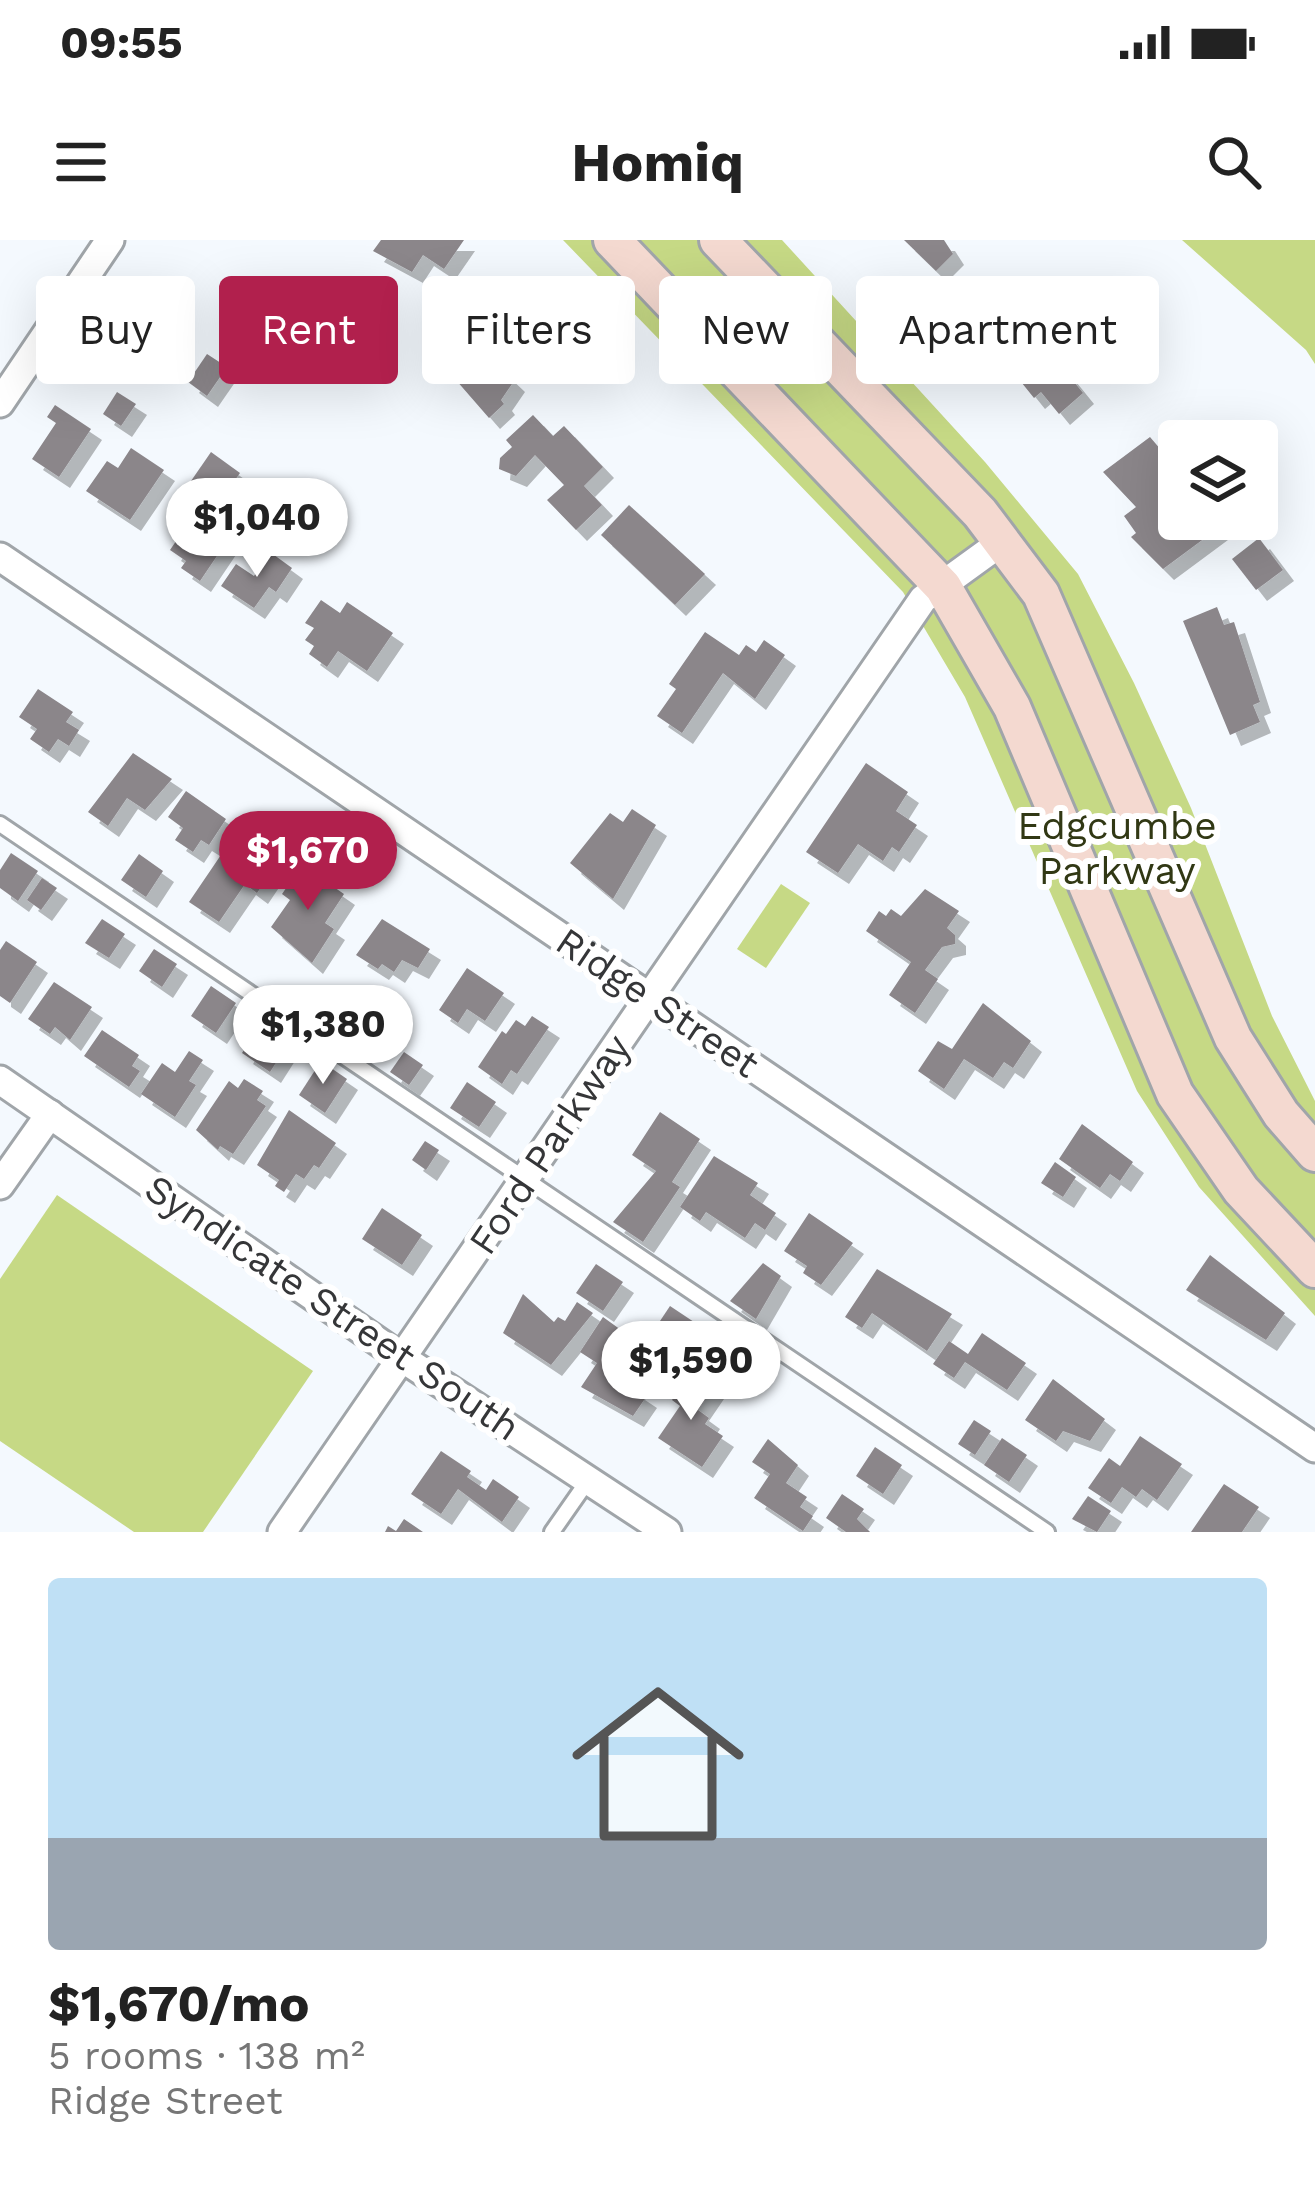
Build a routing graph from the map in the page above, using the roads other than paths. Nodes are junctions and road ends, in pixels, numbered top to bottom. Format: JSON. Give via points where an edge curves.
{"nodes":[{"id":1,"x":110,"y":240,"type":"edge"},
{"id":2,"x":612,"y":240,"type":"edge"},
{"id":3,"x":718,"y":240,"type":"edge"},
{"id":4,"x":0,"y":404,"type":"edge"},
{"id":5,"x":1003,"y":541,"type":"junction"},
{"id":6,"x":0,"y":557,"type":"edge"},
{"id":7,"x":943,"y":587,"type":"junction"},
{"id":8,"x":0,"y":824,"type":"edge"},
{"id":9,"x":649,"y":997,"type":"junction"},
{"id":10,"x":0,"y":1081,"type":"edge"},
{"id":11,"x":50,"y":1114,"type":"junction"},
{"id":12,"x":1315,"y":1153,"type":"edge"},
{"id":13,"x":525,"y":1179,"type":"junction"},
{"id":14,"x":0,"y":1185,"type":"edge"},
{"id":15,"x":1315,"y":1269,"type":"edge"},
{"id":16,"x":402,"y":1358,"type":"junction"},
{"id":17,"x":1315,"y":1448,"type":"edge"},
{"id":18,"x":589,"y":1479,"type":"junction"},
{"id":19,"x":282,"y":1532,"type":"edge"},
{"id":20,"x":552,"y":1532,"type":"edge"},
{"id":21,"x":667,"y":1532,"type":"edge"},
{"id":22,"x":1047,"y":1532,"type":"edge"}],
"edges":[{"from":1,"to":4,"type":"street"},
{"from":2,"to":7,"type":"street"},
{"from":3,"to":5,"type":"street"},
{"from":5,"to":7,"type":"street","name":"Ford Parkway"},
{"from":5,"to":12,"type":"street","via":[[1058,623],[1233,1038]]},
{"from":6,"to":9,"type":"street","name":"Ridge Street"},
{"from":7,"to":9,"type":"street","name":"Ford Parkway","via":[[923,599]]},
{"from":7,"to":15,"type":"street","via":[[1012,707],[1175,1094],[1241,1190]]},
{"from":8,"to":13,"type":"lane"},
{"from":9,"to":13,"type":"street","name":"Ford Parkway"},
{"from":9,"to":17,"type":"street","name":"Ridge Street"},
{"from":10,"to":11,"type":"street","name":"Syndicate Street South"},
{"from":11,"to":14,"type":"street"},
{"from":11,"to":16,"type":"street","name":"Syndicate Street South"},
{"from":13,"to":16,"type":"street","name":"Ford Parkway"},
{"from":13,"to":22,"type":"lane"},
{"from":16,"to":18,"type":"street","name":"Syndicate Street South"},
{"from":16,"to":19,"type":"street","name":"Ford Parkway"},
{"from":18,"to":20,"type":"lane"},
{"from":18,"to":21,"type":"street","name":"Syndicate Street South"}]}
